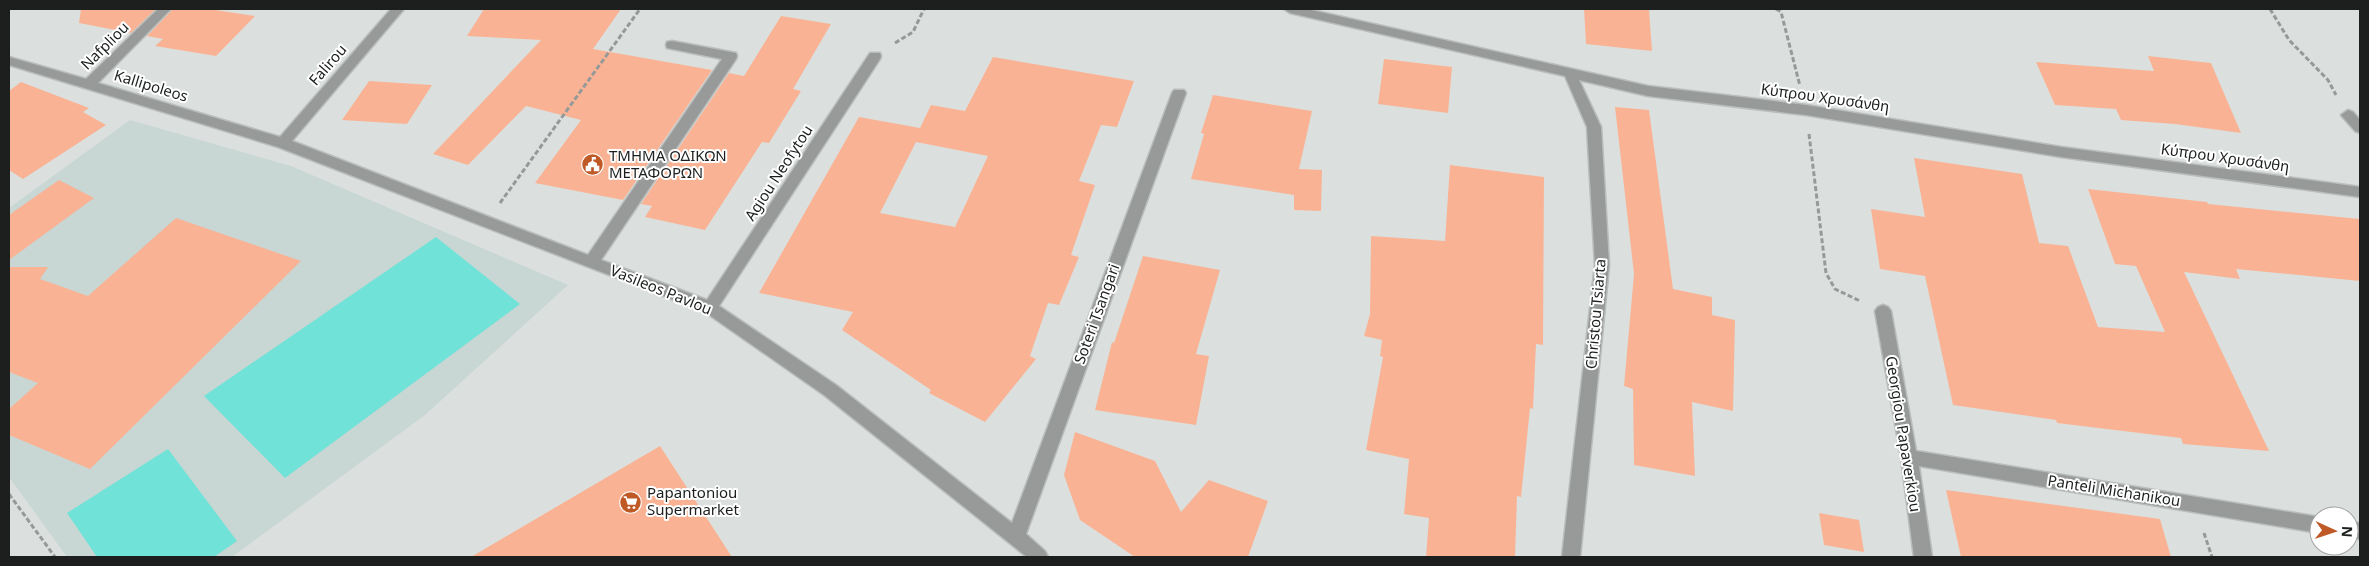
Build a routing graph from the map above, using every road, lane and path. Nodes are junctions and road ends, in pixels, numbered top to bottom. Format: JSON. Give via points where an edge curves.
{"nodes":[{"id":1,"x":165,"y":9,"type":"edge"},
{"id":2,"x":398,"y":9,"type":"edge"},
{"id":3,"x":640,"y":9,"type":"edge"},
{"id":4,"x":924,"y":9,"type":"edge"},
{"id":5,"x":1290,"y":9,"type":"edge"},
{"id":6,"x":1776,"y":9,"type":"edge"},
{"id":7,"x":2270,"y":9,"type":"edge"},
{"id":8,"x":672,"y":45,"type":"dead end"},
{"id":9,"x":875,"y":56,"type":"joint"},
{"id":10,"x":9,"y":61,"type":"edge"},
{"id":11,"x":1570,"y":74,"type":"junction"},
{"id":12,"x":88,"y":85,"type":"junction"},
{"id":13,"x":1179,"y":93,"type":"dead end"},
{"id":14,"x":1806,"y":110,"type":"junction"},
{"id":15,"x":2348,"y":115,"type":"joint"},
{"id":16,"x":2360,"y":128,"type":"edge"},
{"id":17,"x":283,"y":143,"type":"junction"},
{"id":18,"x":2360,"y":192,"type":"edge"},
{"id":19,"x":486,"y":222,"type":"junction"},
{"id":20,"x":591,"y":262,"type":"junction"},
{"id":21,"x":710,"y":308,"type":"junction"},
{"id":22,"x":1883,"y":311,"type":"joint"},
{"id":23,"x":1909,"y":457,"type":"junction"},
{"id":24,"x":9,"y":494,"type":"edge"},
{"id":25,"x":2309,"y":523,"type":"edge"},
{"id":26,"x":1016,"y":536,"type":"junction"},
{"id":27,"x":55,"y":557,"type":"edge"},
{"id":28,"x":1039,"y":557,"type":"edge"},
{"id":29,"x":1571,"y":557,"type":"edge"},
{"id":30,"x":1923,"y":557,"type":"edge"}],
"edges":[{"from":1,"to":12,"type":"street","name":"Nafpliou"},
{"from":2,"to":17,"type":"street","name":"Falirou"},
{"from":3,"to":19,"type":"path"},
{"from":4,"to":9,"type":"path","via":[[913,32]]},
{"from":5,"to":11,"type":"street","name":"Κύπρου Χρυσάνθη"},
{"from":6,"to":14,"type":"path","via":[[1781,12]]},
{"from":7,"to":15,"type":"path","via":[[2289,40],[2328,80]]},
{"from":8,"to":20,"type":"street","via":[[731,56]]},
{"from":9,"to":21,"type":"street","name":"Agiou Neofytou"},
{"from":10,"to":12,"type":"street","name":"Kallipoleos"},
{"from":11,"to":14,"type":"street","name":"Κύπρου Χρυσάνθη","via":[[1648,90]]},
{"from":11,"to":29,"type":"street","name":"Christou Tsiarta","via":[[1594,127],[1602,265]]},
{"from":12,"to":17,"type":"street","name":"Kallipoleos"},
{"from":13,"to":26,"type":"street","name":"Soteri Tsangari"},
{"from":14,"to":18,"type":"street","name":"Κύπρου Χρυσάνθη","via":[[2061,152]]},
{"from":14,"to":22,"type":"path","via":[[1826,273],[1835,288]]},
{"from":15,"to":16,"type":"street"},
{"from":17,"to":19,"type":"street","name":"Vasileos Pavlou"},
{"from":19,"to":20,"type":"street","name":"Vasileos Pavlou"},
{"from":20,"to":21,"type":"street","name":"Vasileos Pavlou"},
{"from":21,"to":26,"type":"street","name":"Vasileos Pavlou","via":[[830,390]]},
{"from":22,"to":23,"type":"street","name":"Georgiou Papaverkiou"},
{"from":23,"to":25,"type":"street","name":"Panteli Michanikou"},
{"from":23,"to":30,"type":"street","name":"Georgiou Papaverkiou"},
{"from":24,"to":27,"type":"path"},
{"from":26,"to":28,"type":"street","name":"Vasileos Pavlou"}]}
